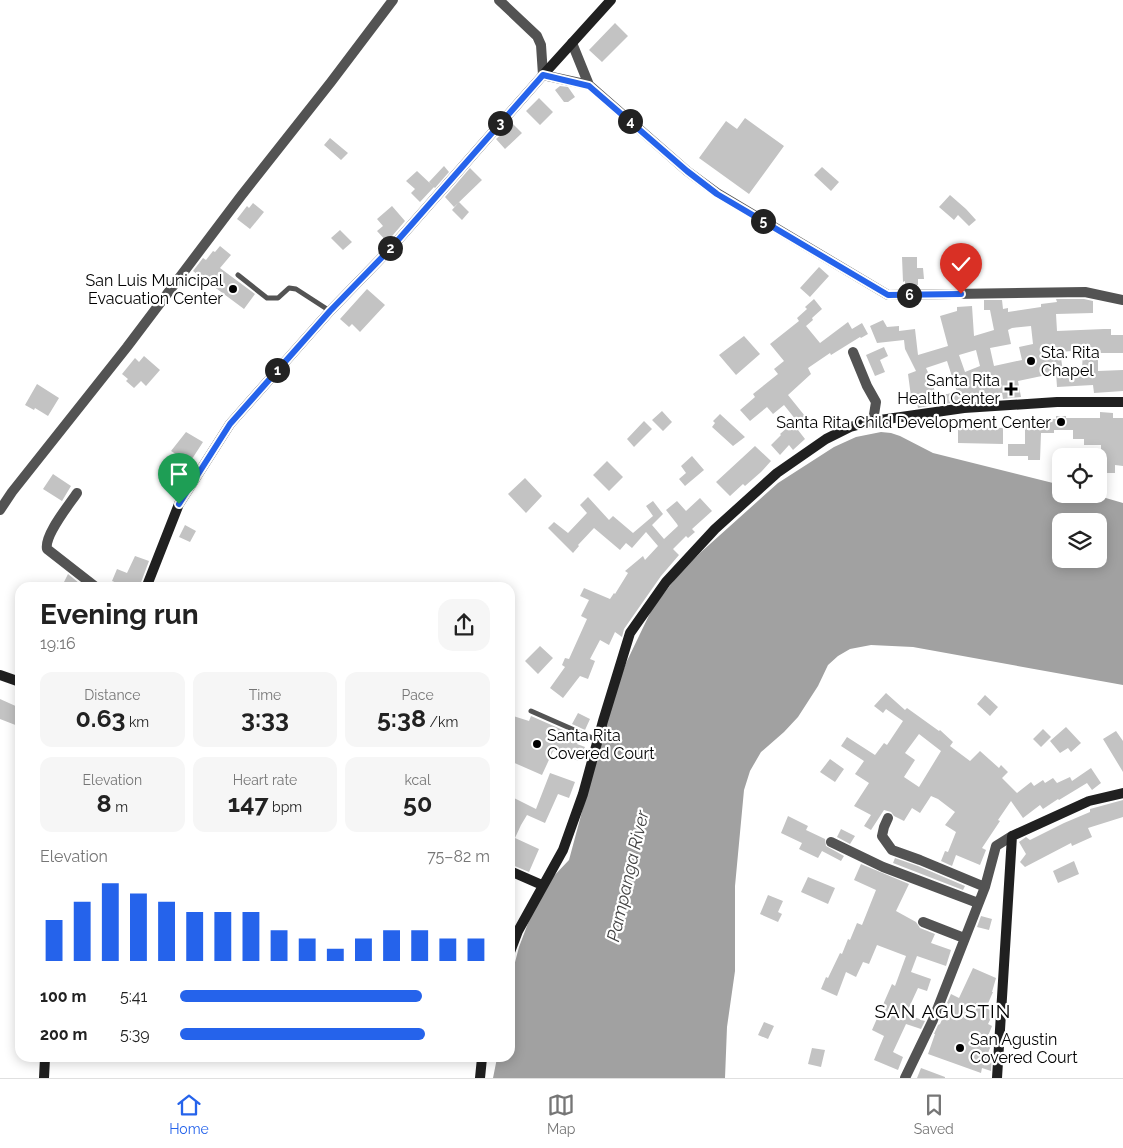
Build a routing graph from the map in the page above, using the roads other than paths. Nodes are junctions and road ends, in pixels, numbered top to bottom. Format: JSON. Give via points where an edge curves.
{"nodes":[{"id":1,"x":393,"y":0,"type":"edge"},
{"id":2,"x":499,"y":0,"type":"edge"},
{"id":3,"x":611,"y":0,"type":"edge"},
{"id":4,"x":572,"y":43,"type":"junction"},
{"id":5,"x":543,"y":75,"type":"junction"},
{"id":6,"x":589,"y":86,"type":"junction"},
{"id":7,"x":238,"y":275,"type":"dead end"},
{"id":8,"x":1123,"y":300,"type":"edge"},
{"id":9,"x":330,"y":311,"type":"junction"},
{"id":10,"x":853,"y":352,"type":"dead end"},
{"id":11,"x":1123,"y":402,"type":"edge"},
{"id":12,"x":873,"y":421,"type":"junction"},
{"id":13,"x":77,"y":493,"type":"dead end"},
{"id":14,"x":0,"y":510,"type":"edge"},
{"id":15,"x":89,"y":582,"type":"edge"},
{"id":16,"x":148,"y":582,"type":"edge"},
{"id":17,"x":0,"y":675,"type":"edge"},
{"id":18,"x":15,"y":680,"type":"edge"},
{"id":19,"x":531,"y":711,"type":"dead end"},
{"id":20,"x":597,"y":740,"type":"junction"},
{"id":21,"x":1123,"y":793,"type":"edge"},
{"id":22,"x":888,"y":818,"type":"dead end"},
{"id":23,"x":1012,"y":836,"type":"junction"},
{"id":24,"x":831,"y":842,"type":"dead end"},
{"id":25,"x":515,"y":873,"type":"edge"},
{"id":26,"x":542,"y":885,"type":"junction"},
{"id":27,"x":985,"y":887,"type":"junction"},
{"id":28,"x":978,"y":903,"type":"junction"},
{"id":29,"x":923,"y":922,"type":"dead end"},
{"id":30,"x":964,"y":938,"type":"junction"},
{"id":31,"x":515,"y":939,"type":"edge"},
{"id":32,"x":44,"y":1062,"type":"edge"},
{"id":33,"x":482,"y":1062,"type":"edge"},
{"id":34,"x":44,"y":1078,"type":"edge"},
{"id":35,"x":480,"y":1078,"type":"edge"},
{"id":36,"x":905,"y":1078,"type":"edge"},
{"id":37,"x":997,"y":1078,"type":"edge"}],
"edges":[{"from":1,"to":14,"type":"street"},
{"from":2,"to":5,"type":"street","via":[[536,36],[541,45]]},
{"from":3,"to":4,"type":"street"},
{"from":4,"to":5,"type":"street"},
{"from":4,"to":6,"type":"street"},
{"from":5,"to":6,"type":"street"},
{"from":5,"to":9,"type":"street","via":[[391,248]]},
{"from":6,"to":8,"type":"street","via":[[717,194],[888,295],[1085,292]]},
{"from":7,"to":9,"type":"lane","via":[[267,298],[275,299],[289,288],[296,289]]},
{"from":9,"to":16,"type":"street","via":[[230,424],[179,504]]},
{"from":10,"to":12,"type":"street","via":[[876,402]]},
{"from":11,"to":12,"type":"street","via":[[964,408]]},
{"from":12,"to":20,"type":"street","via":[[850,427],[826,439],[777,473],[715,529],[666,582],[630,633]]},
{"from":13,"to":15,"type":"street","via":[[46,544],[47,549]]},
{"from":17,"to":18,"type":"street"},
{"from":19,"to":20,"type":"lane"},
{"from":20,"to":26,"type":"street","via":[[583,794],[563,850]]},
{"from":21,"to":23,"type":"street","via":[[1089,801]]},
{"from":22,"to":27,"type":"street","via":[[882,836],[892,850]]},
{"from":23,"to":27,"type":"street","via":[[996,846]]},
{"from":23,"to":37,"type":"street"},
{"from":24,"to":28,"type":"street","via":[[883,867]]},
{"from":25,"to":26,"type":"street"},
{"from":26,"to":31,"type":"street"},
{"from":27,"to":28,"type":"street"},
{"from":28,"to":30,"type":"street"},
{"from":29,"to":30,"type":"street"},
{"from":30,"to":36,"type":"street","via":[[933,1020]]},
{"from":32,"to":34,"type":"street"},
{"from":33,"to":35,"type":"street"}]}
